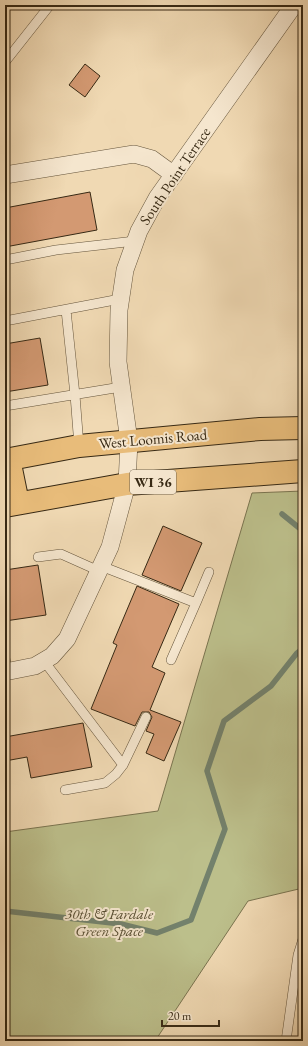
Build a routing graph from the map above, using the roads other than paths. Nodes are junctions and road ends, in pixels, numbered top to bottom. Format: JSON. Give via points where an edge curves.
{"nodes":[{"id":1,"x":50,"y":5,"type":"edge"},
{"id":2,"x":294,"y":5,"type":"edge"},
{"id":3,"x":5,"y":62,"type":"edge"},
{"id":4,"x":5,"y":175,"type":"edge"},
{"id":5,"x":174,"y":175,"type":"junction"},
{"id":6,"x":135,"y":241,"type":"junction"},
{"id":7,"x":5,"y":260,"type":"edge"},
{"id":8,"x":120,"y":299,"type":"junction"},
{"id":9,"x":66,"y":310,"type":"junction"},
{"id":10,"x":5,"y":321,"type":"edge"},
{"id":11,"x":121,"y":387,"type":"junction"},
{"id":12,"x":75,"y":395,"type":"junction"},
{"id":13,"x":5,"y":406,"type":"edge"},
{"id":14,"x":303,"y":428,"type":"edge"},
{"id":15,"x":129,"y":441,"type":"junction"},
{"id":16,"x":80,"y":446,"type":"junction"},
{"id":17,"x":6,"y":458,"type":"edge"},
{"id":18,"x":303,"y":471,"type":"edge"},
{"id":19,"x":127,"y":484,"type":"junction"},
{"id":20,"x":11,"y":504,"type":"edge"},
{"id":21,"x":38,"y":557,"type":"dead end"},
{"id":22,"x":100,"y":569,"type":"junction"},
{"id":23,"x":209,"y":572,"type":"dead end"},
{"id":24,"x":196,"y":603,"type":"junction"},
{"id":25,"x":171,"y":660,"type":"dead end"},
{"id":26,"x":44,"y":661,"type":"junction"},
{"id":27,"x":6,"y":667,"type":"edge"},
{"id":28,"x":146,"y":717,"type":"dead end"},
{"id":29,"x":123,"y":765,"type":"junction"},
{"id":30,"x":65,"y":790,"type":"dead end"},
{"id":31,"x":303,"y":939,"type":"edge"},
{"id":32,"x":286,"y":1041,"type":"edge"}],
"edges":[{"from":1,"to":3,"type":"lane"},
{"from":2,"to":5,"type":"street","name":"South Point Terrace"},
{"from":4,"to":5,"type":"street","via":[[134,154],[152,159]]},
{"from":5,"to":6,"type":"street","name":"South Point Terrace","via":[[157,198]]},
{"from":6,"to":7,"type":"lane","via":[[56,250]]},
{"from":6,"to":8,"type":"street","name":"South Point Terrace","via":[[125,270]]},
{"from":8,"to":9,"type":"lane"},
{"from":8,"to":11,"type":"street","name":"South Point Terrace","via":[[118,362]]},
{"from":9,"to":10,"type":"lane"},
{"from":9,"to":12,"type":"lane"},
{"from":11,"to":12,"type":"lane"},
{"from":11,"to":15,"type":"street","name":"South Point Terrace"},
{"from":12,"to":13,"type":"lane"},
{"from":12,"to":16,"type":"lane"},
{"from":14,"to":15,"type":"main road","name":"West Loomis Road","via":[[260,429]]},
{"from":15,"to":16,"type":"main road","name":"West Loomis Road"},
{"from":15,"to":19,"type":"street","name":"South Point Terrace"},
{"from":16,"to":17,"type":"main road","name":"West Loomis Road"},
{"from":17,"to":20,"type":"main road"},
{"from":18,"to":19,"type":"main road","number":"WI 36"},
{"from":19,"to":20,"type":"main road","number":"WI 36"},
{"from":19,"to":22,"type":"street","name":"South Point Terrace","via":[[110,547]]},
{"from":21,"to":22,"type":"lane","via":[[61,554]]},
{"from":22,"to":24,"type":"lane"},
{"from":22,"to":26,"type":"street","name":"South Point Terrace","via":[[67,639]]},
{"from":23,"to":24,"type":"lane"},
{"from":24,"to":25,"type":"lane"},
{"from":26,"to":27,"type":"street","via":[[35,666]]},
{"from":26,"to":29,"type":"lane"},
{"from":28,"to":29,"type":"lane"},
{"from":29,"to":30,"type":"lane","via":[[105,783]]},
{"from":31,"to":32,"type":"lane","via":[[298,955]]}]}
